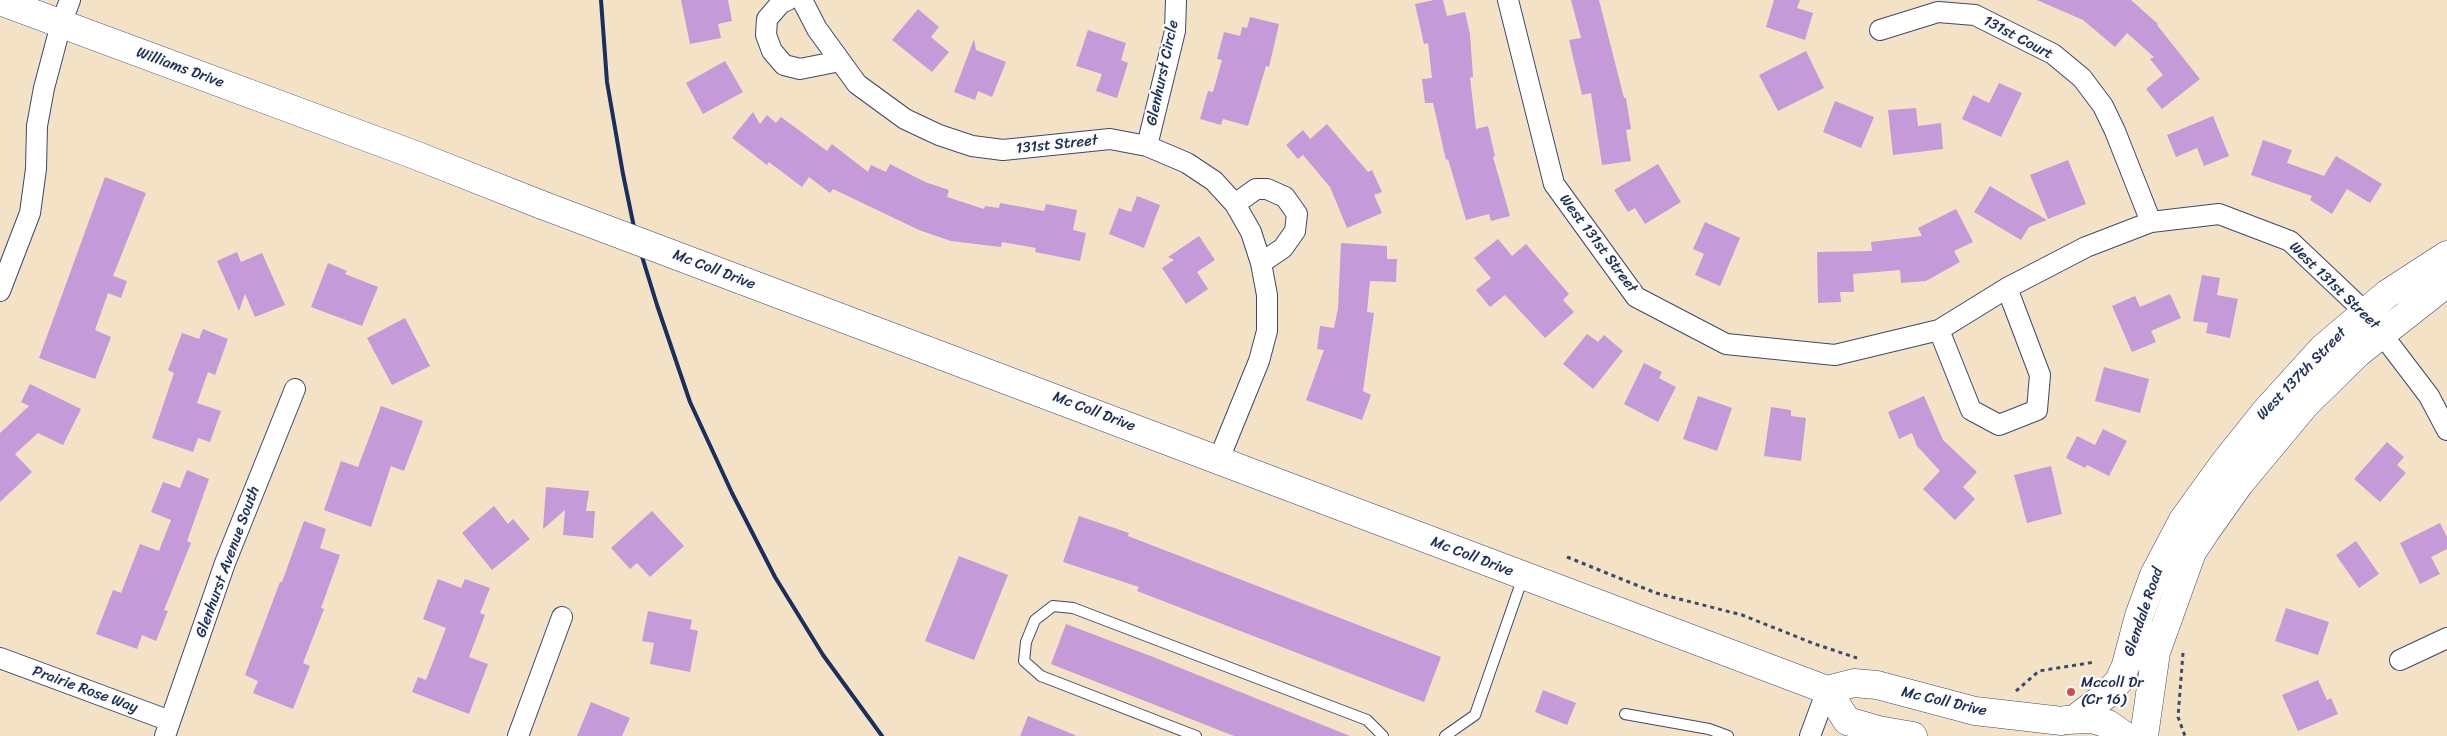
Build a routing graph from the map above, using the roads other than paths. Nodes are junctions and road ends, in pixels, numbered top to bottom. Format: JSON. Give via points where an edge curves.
{"nodes":[{"id":1,"x":788,"y":0,"type":"edge"},
{"id":2,"x":802,"y":0,"type":"edge"},
{"id":3,"x":1176,"y":0,"type":"edge"},
{"id":4,"x":1508,"y":0,"type":"edge"},
{"id":5,"x":0,"y":1,"type":"edge"},
{"id":6,"x":65,"y":12,"type":"edge"},
{"id":7,"x":1880,"y":30,"type":"dead end"},
{"id":8,"x":840,"y":61,"type":"junction"},
{"id":9,"x":360,"y":135,"type":"joint"},
{"id":10,"x":1147,"y":146,"type":"junction"},
{"id":11,"x":1235,"y":204,"type":"junction"},
{"id":12,"x":2151,"y":222,"type":"junction"},
{"id":13,"x":2447,"y":255,"type":"edge"},
{"id":14,"x":1261,"y":263,"type":"junction"},
{"id":15,"x":2447,"y":283,"type":"edge"},
{"id":16,"x":2007,"y":288,"type":"junction"},
{"id":17,"x":0,"y":291,"type":"edge"},
{"id":18,"x":2365,"y":312,"type":"junction"},
{"id":19,"x":1939,"y":330,"type":"junction"},
{"id":20,"x":2383,"y":333,"type":"junction"},
{"id":21,"x":294,"y":389,"type":"dead end"},
{"id":22,"x":2447,"y":430,"type":"edge"},
{"id":23,"x":1219,"y":459,"type":"junction"},
{"id":24,"x":2194,"y":525,"type":"junction"},
{"id":25,"x":1524,"y":576,"type":"junction"},
{"id":26,"x":562,"y":617,"type":"dead end"},
{"id":27,"x":2447,"y":638,"type":"edge"},
{"id":28,"x":0,"y":658,"type":"edge"},
{"id":29,"x":2400,"y":660,"type":"dead end"},
{"id":30,"x":1827,"y":690,"type":"junction"},
{"id":31,"x":1625,"y":714,"type":"dead end"},
{"id":32,"x":2069,"y":720,"type":"junction"},
{"id":33,"x":168,"y":729,"type":"edge"},
{"id":34,"x":518,"y":736,"type":"edge"},
{"id":35,"x":1196,"y":736,"type":"edge"},
{"id":36,"x":1383,"y":736,"type":"edge"},
{"id":37,"x":1444,"y":736,"type":"edge"},
{"id":38,"x":1728,"y":736,"type":"edge"},
{"id":39,"x":1810,"y":736,"type":"edge"},
{"id":40,"x":1912,"y":736,"type":"edge"},
{"id":41,"x":2039,"y":736,"type":"edge"},
{"id":42,"x":2125,"y":736,"type":"edge"},
{"id":43,"x":2144,"y":736,"type":"edge"}],
"edges":[{"from":1,"to":8,"type":"street","via":[[767,19],[766,35],[772,51],[784,65],[800,69]]},
{"from":2,"to":8,"type":"street","name":"131st Street","via":[[817,29]]},
{"from":3,"to":10,"type":"street","name":"Glenhurst Circle","via":[[1175,31]]},
{"from":4,"to":19,"type":"street","name":"West 131st Street","via":[[1554,184],[1636,296],[1726,344],[1835,355]]},
{"from":5,"to":6,"type":"main road","name":"Williams Drive"},
{"from":6,"to":9,"type":"main road","name":"Williams Drive"},
{"from":6,"to":17,"type":"street","via":[[37,126],[30,213]]},
{"from":7,"to":12,"type":"street","name":"131st Court","via":[[1938,12],[1976,15],[2053,54],[2082,78],[2103,106]]},
{"from":8,"to":10,"type":"street","name":"131st Street","via":[[857,84],[905,119],[972,146],[1003,150],[1110,139]]},
{"from":9,"to":23,"type":"main road","name":"Mc Coll Drive","bridge":true},
{"from":10,"to":11,"type":"street","name":"131st Street","via":[[1194,167],[1214,181]]},
{"from":11,"to":14,"type":"street","name":"131st Street","via":[[1251,232]]},
{"from":11,"to":14,"type":"street","via":[[1256,189],[1267,188],[1285,197],[1297,214],[1295,231],[1283,248]]},
{"from":12,"to":16,"type":"street","name":"West 131st Street","via":[[2086,247]]},
{"from":12,"to":18,"type":"street","name":"West 131st Street","via":[[2219,214],[2290,241]]},
{"from":13,"to":18,"type":"main road","name":"West 137th Street","via":[[2386,294]]},
{"from":14,"to":23,"type":"street","name":"131st Street","via":[[1267,295],[1267,330],[1259,361]]},
{"from":15,"to":20,"type":"main road","name":"West 137th Street"},
{"from":16,"to":19,"type":"street","name":"West 131st Street"},
{"from":16,"to":19,"type":"street","via":[[2040,375],[2037,410],[1999,425],[1971,410]]},
{"from":18,"to":20,"type":"street","name":"West 131st Street"},
{"from":18,"to":24,"type":"main road","name":"West 137th Street","via":[[2324,348],[2224,462]]},
{"from":20,"to":22,"type":"street","name":"West 131st Street","via":[[2429,396]]},
{"from":20,"to":24,"type":"main road","name":"West 137th Street","via":[[2305,405],[2240,483]]},
{"from":21,"to":33,"type":"street","name":"Glenhurst Avenue South","via":[[225,563]]},
{"from":23,"to":25,"type":"main road","name":"Mc Coll Drive"},
{"from":24,"to":32,"type":"main road","name":"Glendale Road","via":[[2154,575],[2119,681],[2106,695]]},
{"from":24,"to":43,"type":"main road","name":"Glendale Road","via":[[2192,552],[2156,652]]},
{"from":25,"to":30,"type":"main road","name":"Mc Coll Drive"},
{"from":25,"to":37,"type":"lane","via":[[1475,715]]},
{"from":26,"to":34,"type":"street"},
{"from":27,"to":29,"type":"street"},
{"from":28,"to":33,"type":"street","name":"Prairie Rose Way"},
{"from":30,"to":32,"type":"main road","name":"Mc Coll Drive","via":[[1854,683],[1877,685],[1975,711]]},
{"from":30,"to":39,"type":"street"},
{"from":30,"to":40,"type":"main road","via":[[1846,721]]},
{"from":31,"to":38,"type":"lane"},
{"from":32,"to":41,"type":"main road","name":"Glendale Road","via":[[2048,728]]},
{"from":32,"to":42,"type":"main road","name":"Mc Coll Drive","via":[[2092,719],[2108,724]]},
{"from":35,"to":36,"type":"lane","via":[[1041,676],[1024,661],[1026,642],[1035,620],[1053,606],[1073,608],[1367,720]]}]}
